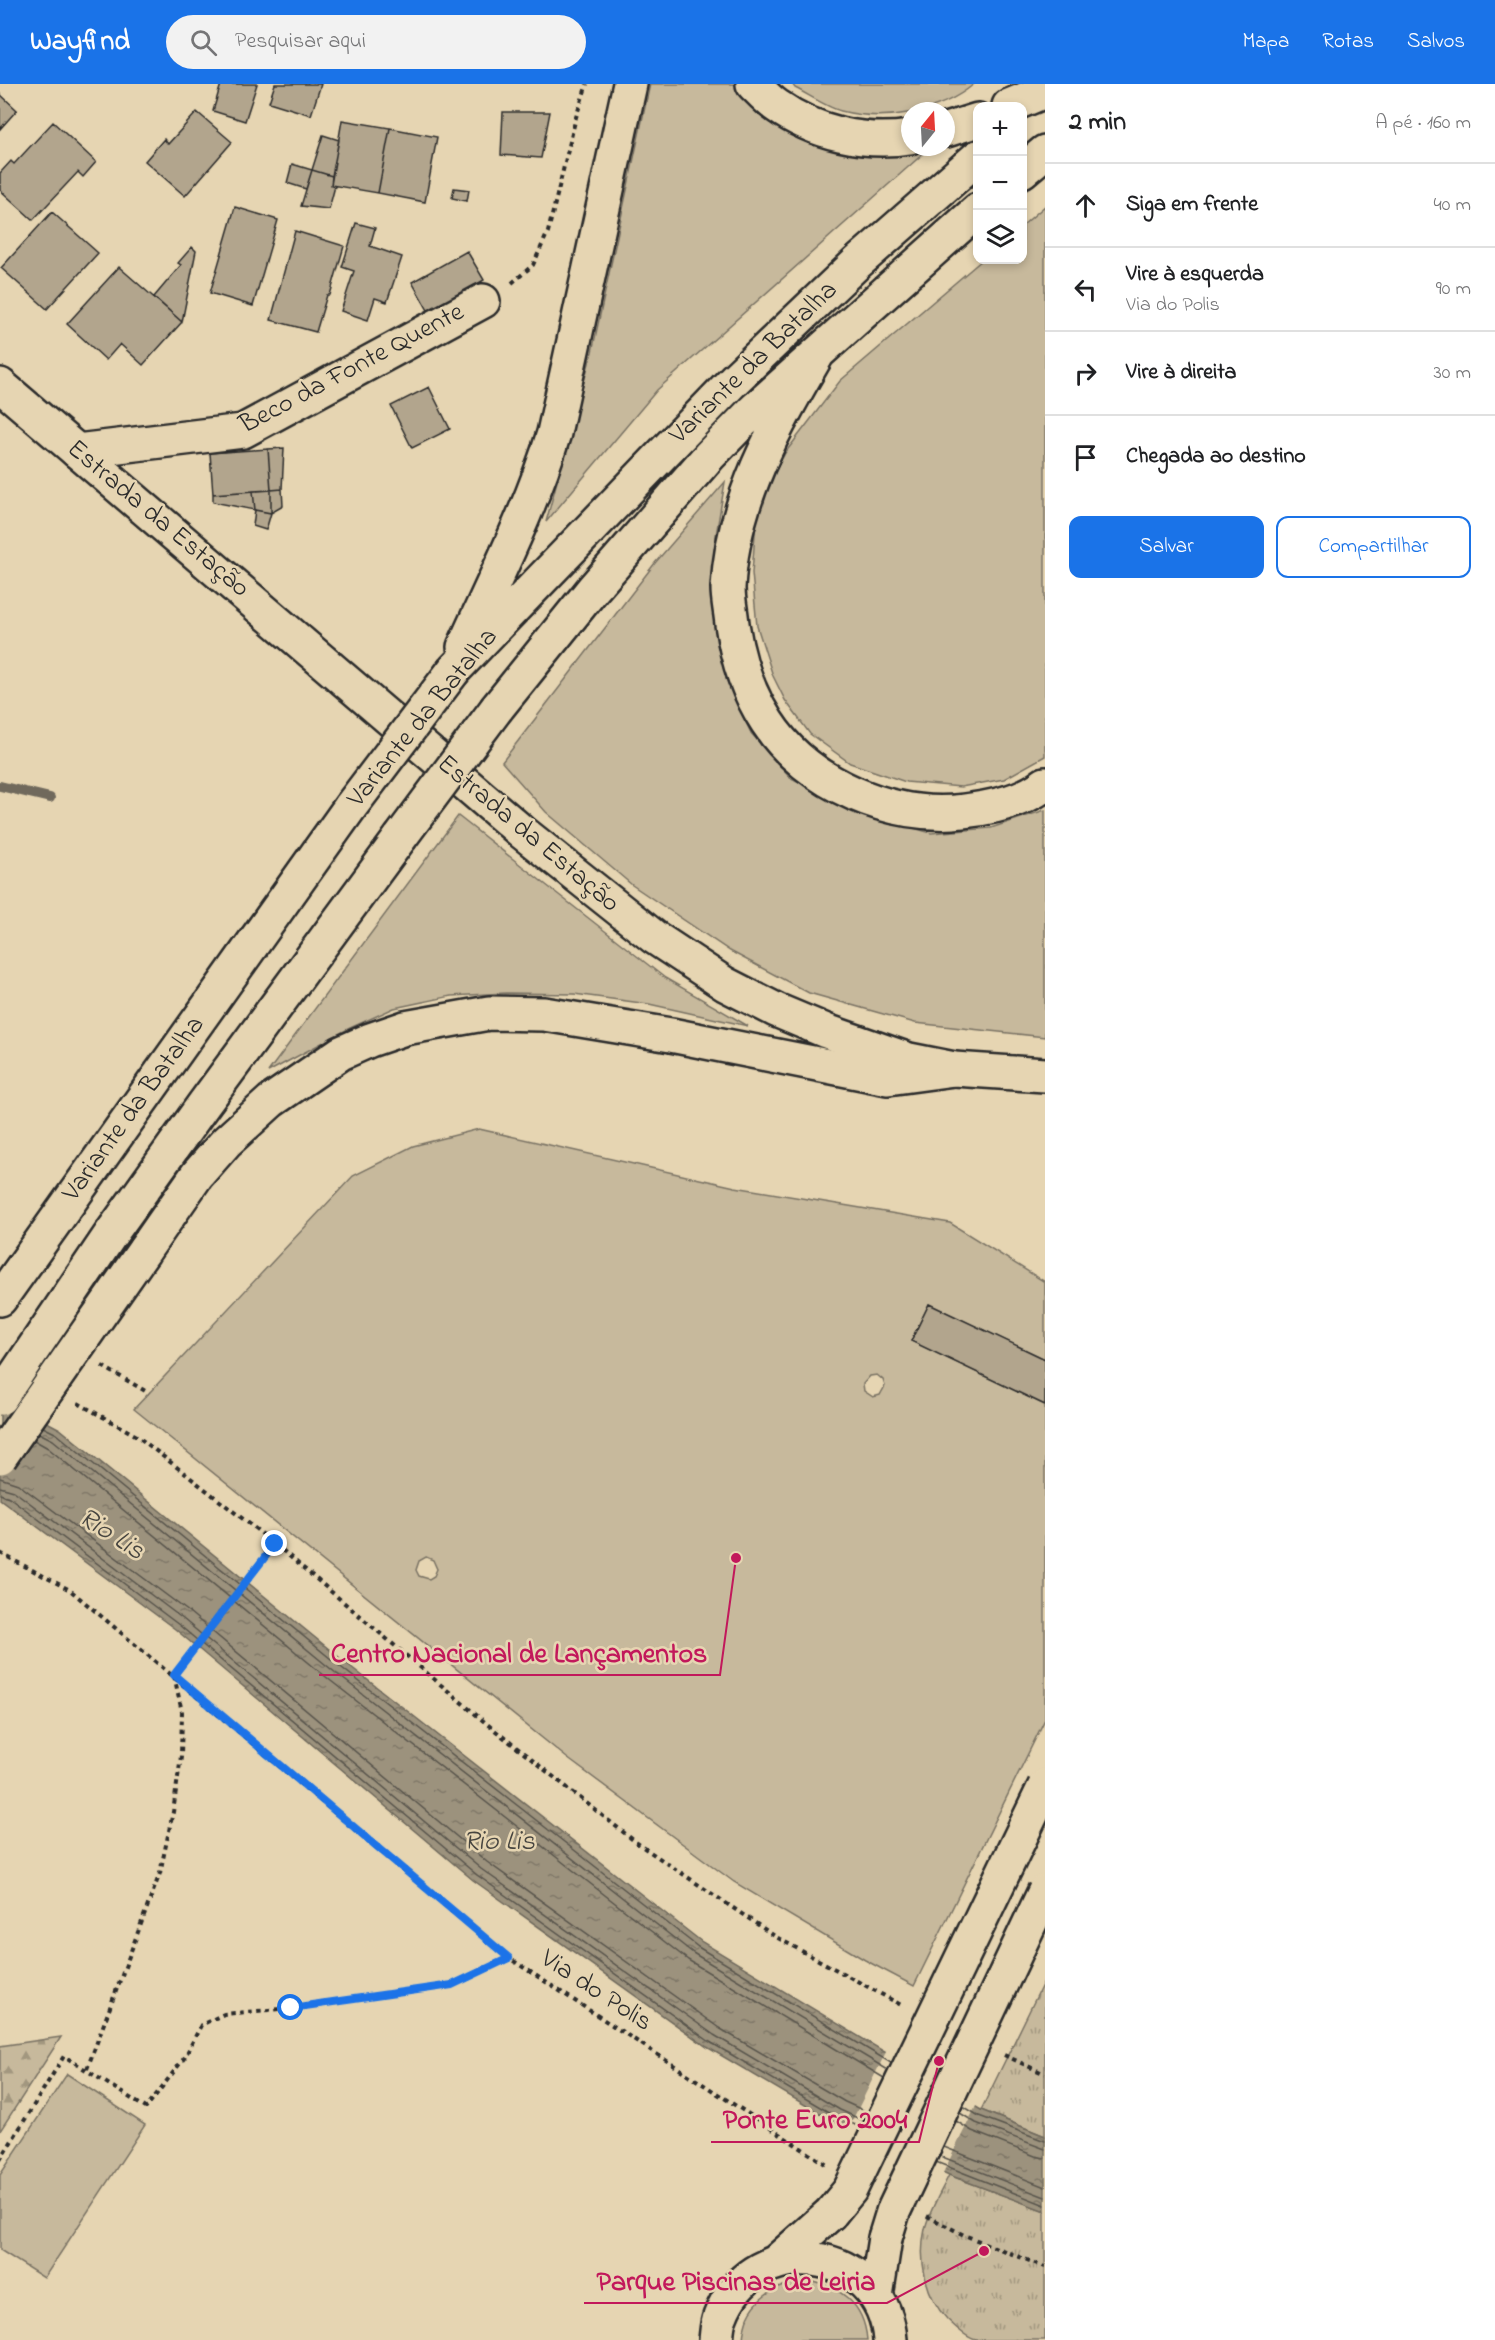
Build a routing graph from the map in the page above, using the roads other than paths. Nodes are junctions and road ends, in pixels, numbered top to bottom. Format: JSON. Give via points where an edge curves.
{"nodes":[{"id":1,"x":630,"y":84,"type":"edge"},
{"id":2,"x":753,"y":84,"type":"edge"},
{"id":3,"x":1045,"y":91,"type":"edge"},
{"id":4,"x":1045,"y":97,"type":"edge"},
{"id":5,"x":1019,"y":102,"type":"edge"},
{"id":6,"x":1027,"y":113,"type":"edge"},
{"id":7,"x":973,"y":122,"type":"edge"},
{"id":8,"x":955,"y":127,"type":"edge"},
{"id":9,"x":901,"y":138,"type":"edge"},
{"id":10,"x":1045,"y":152,"type":"edge"},
{"id":11,"x":973,"y":161,"type":"edge"},
{"id":12,"x":1027,"y":168,"type":"edge"},
{"id":13,"x":973,"y":214,"type":"edge"},
{"id":14,"x":483,"y":301,"type":"road end"},
{"id":15,"x":818,"y":353,"type":"junction"},
{"id":16,"x":0,"y":386,"type":"edge"},
{"id":17,"x":77,"y":451,"type":"junction"},
{"id":18,"x":454,"y":670,"type":"junction"},
{"id":19,"x":1045,"y":784,"type":"edge"},
{"id":20,"x":954,"y":1069,"type":"junction"},
{"id":21,"x":1045,"y":1075,"type":"edge"},
{"id":22,"x":0,"y":1299,"type":"edge"},
{"id":23,"x":0,"y":1398,"type":"edge"},
{"id":24,"x":0,"y":1457,"type":"edge"},
{"id":25,"x":1045,"y":1786,"type":"edge"},
{"id":26,"x":1045,"y":1891,"type":"edge"},
{"id":27,"x":777,"y":2262,"type":"junction"},
{"id":28,"x":884,"y":2318,"type":"edge"},
{"id":29,"x":716,"y":2340,"type":"edge"},
{"id":30,"x":914,"y":2340,"type":"edge"}],
"edges":[{"from":1,"to":18,"type":"main road","via":[[550,444],[524,516]]},
{"from":2,"to":9,"type":"main road","via":[[776,106],[812,126],[851,137]]},
{"from":3,"to":5,"type":"main road"},
{"from":4,"to":6,"type":"main road"},
{"from":7,"to":8,"type":"main road"},
{"from":10,"to":12,"type":"main road"},
{"from":11,"to":18,"type":"main road","name":"Variante da Batalha","via":[[857,263],[743,371]]},
{"from":13,"to":15,"type":"main road","name":"Variante da Batalha"},
{"from":14,"to":17,"type":"main road","name":"Beco da Fonte Quente","via":[[243,431]]},
{"from":15,"to":19,"type":"main road","via":[[750,482],[734,540],[728,590],[735,641],[747,684],[767,722],[798,758],[839,786],[885,805],[940,814],[987,808]]},
{"from":15,"to":23,"type":"main road","name":"Variante da Batalha","bridge":true,"via":[[709,456],[593,589],[497,708],[211,1094]]},
{"from":16,"to":17,"type":"main road","name":"Estrada da Estação"},
{"from":17,"to":20,"type":"main road","name":"Estrada da Estação","via":[[522,832],[654,937],[725,984],[776,1010],[909,1060]]},
{"from":18,"to":22,"type":"main road","name":"Variante da Batalha","bridge":true,"via":[[351,806]]},
{"from":20,"to":21,"type":"main road","name":"Estrada da Estação"},
{"from":20,"to":24,"type":"main road","bridge":true,"via":[[888,1078],[544,1014],[489,1013],[405,1028],[370,1040],[341,1053],[271,1101],[226,1142],[204,1167]]},
{"from":25,"to":27,"type":"main road","bridge":true,"via":[[850,2190],[831,2213]]},
{"from":26,"to":28,"type":"main road","bridge":true,"via":[[893,2212],[885,2238]]},
{"from":27,"to":28,"type":"main road","via":[[804,2258],[832,2262],[856,2276]]},
{"from":27,"to":29,"type":"main road","via":[[752,2274],[732,2294],[719,2319]]},
{"from":28,"to":30,"type":"main road"}]}
